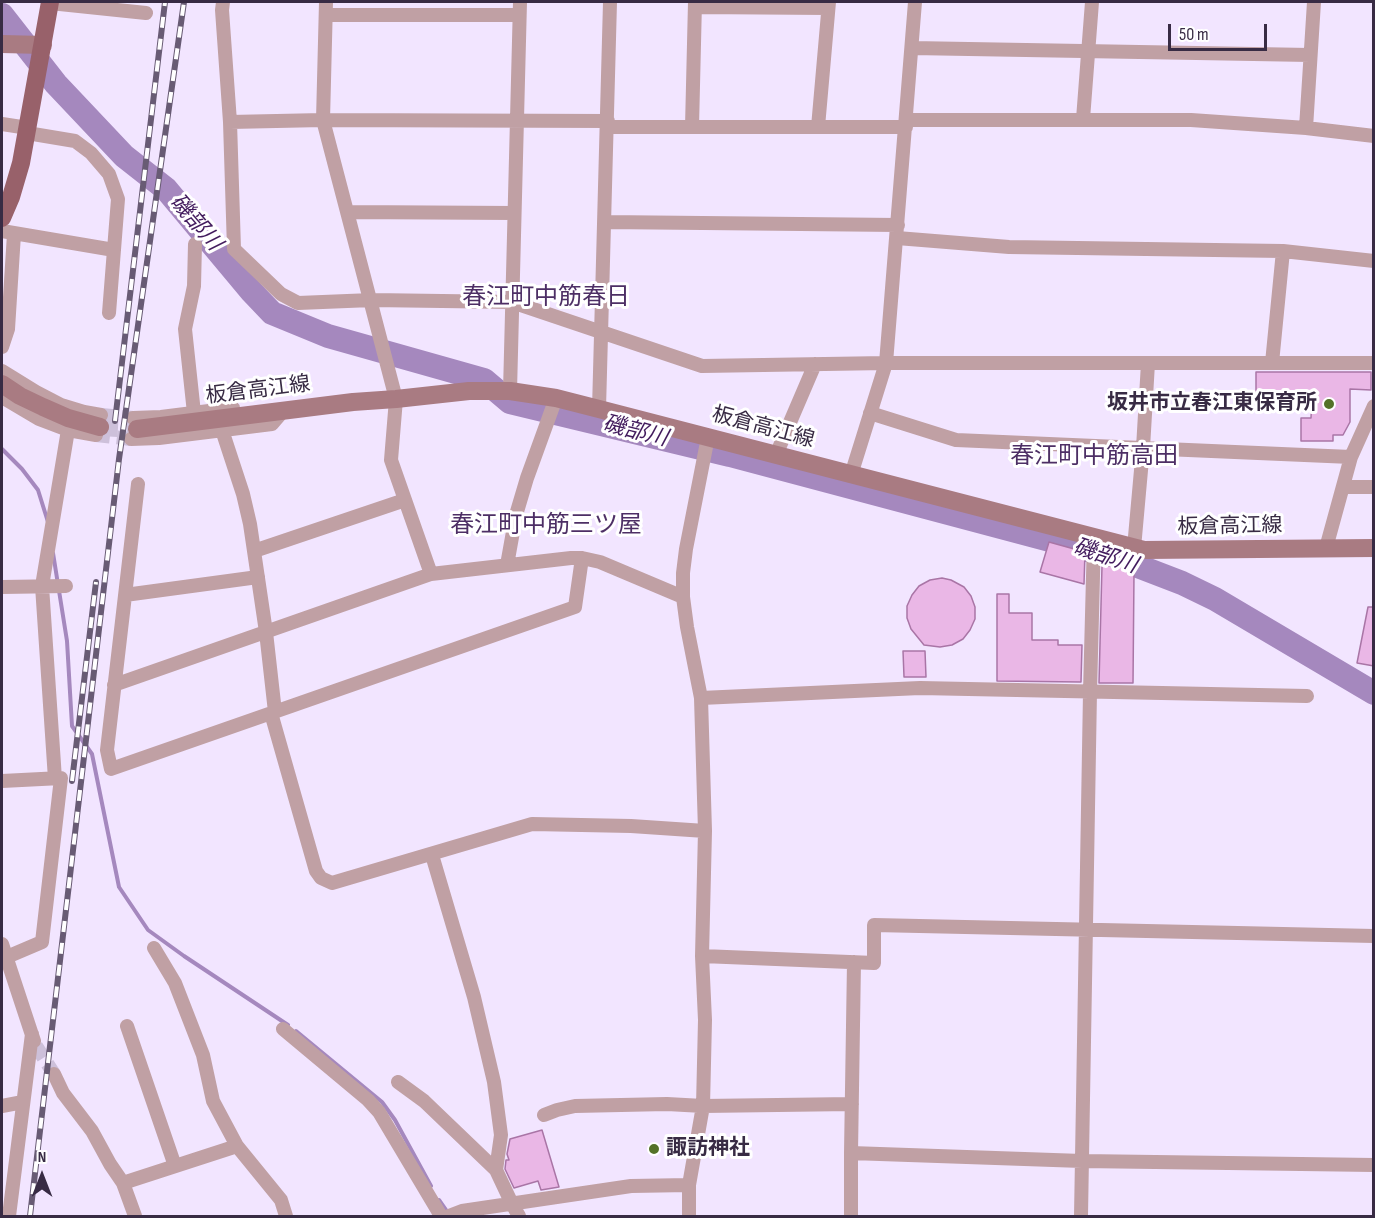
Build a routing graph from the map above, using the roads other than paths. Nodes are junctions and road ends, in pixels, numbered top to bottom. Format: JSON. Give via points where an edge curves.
{"nodes":[{"id":1,"x":50,"y":2,"type":"edge"},
{"id":2,"x":223,"y":2,"type":"edge"},
{"id":3,"x":610,"y":2,"type":"edge"},
{"id":4,"x":915,"y":2,"type":"edge"},
{"id":5,"x":1092,"y":2,"type":"edge"},
{"id":6,"x":1314,"y":2,"type":"edge"},
{"id":7,"x":695,"y":4,"type":"edge"},
{"id":8,"x":829,"y":5,"type":"edge"},
{"id":9,"x":326,"y":8,"type":"edge"},
{"id":10,"x":520,"y":8,"type":"edge"},
{"id":11,"x":146,"y":13,"type":"dead end"},
{"id":12,"x":44,"y":37,"type":"junction"},
{"id":13,"x":2,"y":44,"type":"edge"},
{"id":14,"x":912,"y":48,"type":"junction"},
{"id":15,"x":1088,"y":52,"type":"junction"},
{"id":16,"x":1310,"y":55,"type":"junction"},
{"id":17,"x":516,"y":119,"type":"junction"},
{"id":18,"x":1083,"y":119,"type":"junction"},
{"id":19,"x":323,"y":120,"type":"junction"},
{"id":20,"x":230,"y":122,"type":"junction"},
{"id":21,"x":906,"y":123,"type":"junction"},
{"id":22,"x":2,"y":124,"type":"edge"},
{"id":23,"x":608,"y":124,"type":"junction"},
{"id":24,"x":818,"y":127,"type":"junction"},
{"id":25,"x":692,"y":128,"type":"junction"},
{"id":26,"x":1305,"y":128,"type":"junction"},
{"id":27,"x":28,"y":130,"type":"junction"},
{"id":28,"x":1374,"y":136,"type":"edge"},
{"id":29,"x":347,"y":212,"type":"junction"},
{"id":30,"x":514,"y":213,"type":"junction"},
{"id":31,"x":2,"y":218,"type":"edge"},
{"id":32,"x":605,"y":222,"type":"junction"},
{"id":33,"x":897,"y":231,"type":"junction"},
{"id":34,"x":8,"y":233,"type":"edge"},
{"id":35,"x":195,"y":244,"type":"dead end"},
{"id":36,"x":114,"y":250,"type":"junction"},
{"id":37,"x":1283,"y":251,"type":"junction"},
{"id":38,"x":1374,"y":261,"type":"edge"},
{"id":39,"x":372,"y":300,"type":"junction"},
{"id":40,"x":512,"y":302,"type":"junction"},
{"id":41,"x":109,"y":313,"type":"dead end"},
{"id":42,"x":601,"y":332,"type":"junction"},
{"id":43,"x":2,"y":347,"type":"edge"},
{"id":44,"x":886,"y":363,"type":"junction"},
{"id":45,"x":1148,"y":363,"type":"junction"},
{"id":46,"x":1272,"y":363,"type":"junction"},
{"id":47,"x":1374,"y":363,"type":"edge"},
{"id":48,"x":815,"y":364,"type":"junction"},
{"id":49,"x":2,"y":371,"type":"edge"},
{"id":50,"x":2,"y":384,"type":"edge"},
{"id":51,"x":510,"y":392,"type":"junction"},
{"id":52,"x":2,"y":397,"type":"edge"},
{"id":53,"x":556,"y":398,"type":"junction"},
{"id":54,"x":396,"y":399,"type":"junction"},
{"id":55,"x":1374,"y":406,"type":"edge"},
{"id":56,"x":599,"y":409,"type":"junction"},
{"id":57,"x":284,"y":410,"type":"junction"},
{"id":58,"x":194,"y":413,"type":"junction"},
{"id":59,"x":870,"y":413,"type":"junction"},
{"id":60,"x":99,"y":426,"type":"junction"},
{"id":61,"x":134,"y":429,"type":"junction"},
{"id":62,"x":68,"y":430,"type":"junction"},
{"id":63,"x":222,"y":430,"type":"junction"},
{"id":64,"x":708,"y":437,"type":"junction"},
{"id":65,"x":1143,"y":448,"type":"junction"},
{"id":66,"x":776,"y":455,"type":"junction"},
{"id":67,"x":1351,"y":457,"type":"junction"},
{"id":68,"x":851,"y":475,"type":"junction"},
{"id":69,"x":138,"y":484,"type":"dead end"},
{"id":70,"x":1343,"y":487,"type":"junction"},
{"id":71,"x":1374,"y":487,"type":"edge"},
{"id":72,"x":405,"y":500,"type":"junction"},
{"id":73,"x":1094,"y":538,"type":"junction"},
{"id":74,"x":1134,"y":548,"type":"junction"},
{"id":75,"x":1374,"y":548,"type":"edge"},
{"id":76,"x":1326,"y":549,"type":"junction"},
{"id":77,"x":254,"y":551,"type":"junction"},
{"id":78,"x":582,"y":558,"type":"junction"},
{"id":79,"x":507,"y":565,"type":"junction"},
{"id":80,"x":431,"y":574,"type":"junction"},
{"id":81,"x":258,"y":577,"type":"junction"},
{"id":82,"x":42,"y":586,"type":"junction"},
{"id":83,"x":66,"y":586,"type":"dead end"},
{"id":84,"x":2,"y":587,"type":"edge"},
{"id":85,"x":125,"y":595,"type":"junction"},
{"id":86,"x":683,"y":597,"type":"junction"},
{"id":87,"x":266,"y":632,"type":"junction"},
{"id":88,"x":114,"y":685,"type":"junction"},
{"id":89,"x":1090,"y":692,"type":"junction"},
{"id":90,"x":1307,"y":696,"type":"dead end"},
{"id":91,"x":701,"y":698,"type":"junction"},
{"id":92,"x":273,"y":713,"type":"junction"},
{"id":93,"x":55,"y":778,"type":"junction"},
{"id":94,"x":2,"y":781,"type":"edge"},
{"id":95,"x":705,"y":831,"type":"junction"},
{"id":96,"x":432,"y":855,"type":"junction"},
{"id":97,"x":1086,"y":929,"type":"junction"},
{"id":98,"x":1374,"y":936,"type":"edge"},
{"id":99,"x":2,"y":944,"type":"edge"},
{"id":100,"x":154,"y":948,"type":"dead end"},
{"id":101,"x":702,"y":956,"type":"junction"},
{"id":102,"x":4,"y":958,"type":"edge"},
{"id":103,"x":854,"y":962,"type":"junction"},
{"id":104,"x":127,"y":1026,"type":"dead end"},
{"id":105,"x":283,"y":1029,"type":"dead end"},
{"id":106,"x":54,"y":1074,"type":"tunnel mouth"},
{"id":107,"x":398,"y":1082,"type":"dead end"},
{"id":108,"x":23,"y":1102,"type":"junction"},
{"id":109,"x":852,"y":1104,"type":"junction"},
{"id":110,"x":2,"y":1106,"type":"edge"},
{"id":111,"x":703,"y":1106,"type":"junction"},
{"id":112,"x":543,"y":1115,"type":"dead end"},
{"id":113,"x":237,"y":1146,"type":"junction"},
{"id":114,"x":850,"y":1154,"type":"junction"},
{"id":115,"x":1082,"y":1161,"type":"junction"},
{"id":116,"x":1374,"y":1165,"type":"edge"},
{"id":117,"x":175,"y":1166,"type":"junction"},
{"id":118,"x":496,"y":1170,"type":"junction"},
{"id":119,"x":123,"y":1183,"type":"junction"},
{"id":120,"x":689,"y":1185,"type":"junction"},
{"id":121,"x":7,"y":1190,"type":"edge"},
{"id":122,"x":512,"y":1204,"type":"junction"},
{"id":123,"x":9,"y":1216,"type":"edge"},
{"id":124,"x":135,"y":1216,"type":"edge"},
{"id":125,"x":286,"y":1216,"type":"edge"},
{"id":126,"x":441,"y":1216,"type":"edge"},
{"id":127,"x":449,"y":1216,"type":"edge"},
{"id":128,"x":519,"y":1216,"type":"edge"},
{"id":129,"x":689,"y":1216,"type":"edge"},
{"id":130,"x":851,"y":1216,"type":"edge"},
{"id":131,"x":1081,"y":1216,"type":"edge"}],
"edges":[{"from":1,"to":11,"type":"street"},
{"from":1,"to":12,"type":"main road"},
{"from":2,"to":20,"type":"street"},
{"from":3,"to":23,"type":"street"},
{"from":4,"to":14,"type":"street"},
{"from":5,"to":15,"type":"street"},
{"from":6,"to":16,"type":"street"},
{"from":7,"to":8,"type":"street"},
{"from":7,"to":25,"type":"street"},
{"from":8,"to":24,"type":"street"},
{"from":9,"to":10,"type":"street"},
{"from":9,"to":19,"type":"street"},
{"from":10,"to":17,"type":"street"},
{"from":12,"to":13,"type":"main road"},
{"from":12,"to":27,"type":"main road"},
{"from":14,"to":15,"type":"street"},
{"from":14,"to":21,"type":"street"},
{"from":15,"to":16,"type":"street"},
{"from":15,"to":18,"type":"street"},
{"from":16,"to":26,"type":"street"},
{"from":17,"to":19,"type":"street"},
{"from":17,"to":23,"type":"street"},
{"from":17,"to":30,"type":"street"},
{"from":18,"to":21,"type":"street"},
{"from":18,"to":26,"type":"street","via":[[1191,120]]},
{"from":19,"to":20,"type":"street"},
{"from":19,"to":29,"type":"street"},
{"from":20,"to":39,"type":"street","via":[[234,249],[281,294],[298,303]]},
{"from":21,"to":24,"type":"street"},
{"from":21,"to":33,"type":"street"},
{"from":22,"to":27,"type":"street"},
{"from":23,"to":25,"type":"street"},
{"from":23,"to":32,"type":"street"},
{"from":24,"to":25,"type":"street"},
{"from":26,"to":28,"type":"street"},
{"from":27,"to":31,"type":"main road"},
{"from":27,"to":36,"type":"street","via":[[75,141],[109,174],[118,199]]},
{"from":29,"to":30,"type":"street"},
{"from":29,"to":39,"type":"street"},
{"from":30,"to":40,"type":"street"},
{"from":32,"to":33,"type":"street"},
{"from":32,"to":42,"type":"street"},
{"from":33,"to":37,"type":"street","via":[[1008,248]]},
{"from":33,"to":44,"type":"street"},
{"from":34,"to":36,"type":"street"},
{"from":34,"to":43,"type":"street","via":[[8,329]]},
{"from":35,"to":58,"type":"street","via":[[194,286],[185,329]]},
{"from":36,"to":41,"type":"street"},
{"from":37,"to":38,"type":"street"},
{"from":37,"to":46,"type":"street"},
{"from":39,"to":40,"type":"street"},
{"from":39,"to":54,"type":"street"},
{"from":40,"to":42,"type":"street"},
{"from":40,"to":51,"type":"street"},
{"from":42,"to":48,"type":"street","via":[[702,366]]},
{"from":42,"to":56,"type":"street"},
{"from":44,"to":45,"type":"street"},
{"from":44,"to":48,"type":"street"},
{"from":44,"to":59,"type":"street"},
{"from":45,"to":46,"type":"street"},
{"from":45,"to":65,"type":"street"},
{"from":46,"to":47,"type":"street"},
{"from":48,"to":66,"type":"street"},
{"from":49,"to":60,"type":"street","via":[[61,405],[84,412]]},
{"from":50,"to":60,"type":"main road","via":[[68,418]]},
{"from":51,"to":53,"type":"main road","name":"板倉高江線"},
{"from":51,"to":54,"type":"main road","name":"板倉高江線","via":[[469,391]]},
{"from":52,"to":62,"type":"street","via":[[39,419]]},
{"from":53,"to":56,"type":"main road","name":"板倉高江線"},
{"from":53,"to":79,"type":"street","via":[[516,515]]},
{"from":54,"to":57,"type":"main road","name":"板倉高江線"},
{"from":54,"to":72,"type":"street","via":[[391,460]]},
{"from":55,"to":67,"type":"street"},
{"from":56,"to":64,"type":"main road","name":"板倉高江線"},
{"from":57,"to":58,"type":"street","via":[[274,403]]},
{"from":57,"to":61,"type":"main road","name":"板倉高江線"},
{"from":57,"to":63,"type":"street","via":[[272,424]]},
{"from":58,"to":61,"type":"street"},
{"from":59,"to":65,"type":"street","via":[[956,440]]},
{"from":59,"to":68,"type":"street"},
{"from":60,"to":62,"type":"street"},
{"from":61,"to":63,"type":"street","via":[[159,438]]},
{"from":62,"to":82,"type":"street"},
{"from":63,"to":77,"type":"street","via":[[243,494]]},
{"from":64,"to":66,"type":"main road","name":"板倉高江線"},
{"from":64,"to":86,"type":"street","via":[[686,549]]},
{"from":65,"to":67,"type":"street"},
{"from":65,"to":74,"type":"street"},
{"from":66,"to":68,"type":"main road","name":"板倉高江線"},
{"from":67,"to":70,"type":"street"},
{"from":68,"to":73,"type":"main road","name":"板倉高江線"},
{"from":69,"to":85,"type":"street"},
{"from":70,"to":71,"type":"street"},
{"from":70,"to":76,"type":"street"},
{"from":72,"to":77,"type":"street"},
{"from":72,"to":80,"type":"street"},
{"from":73,"to":74,"type":"main road","name":"板倉高江線"},
{"from":73,"to":89,"type":"street"},
{"from":74,"to":76,"type":"main road","name":"板倉高江線"},
{"from":75,"to":76,"type":"main road","name":"板倉高江線"},
{"from":77,"to":81,"type":"street"},
{"from":78,"to":79,"type":"street"},
{"from":78,"to":86,"type":"street"},
{"from":78,"to":92,"type":"street","via":[[575,607]]},
{"from":79,"to":80,"type":"street"},
{"from":80,"to":87,"type":"street"},
{"from":81,"to":85,"type":"street"},
{"from":81,"to":87,"type":"street"},
{"from":82,"to":83,"type":"street"},
{"from":82,"to":84,"type":"street"},
{"from":82,"to":93,"type":"street"},
{"from":85,"to":88,"type":"street"},
{"from":86,"to":91,"type":"street"},
{"from":87,"to":88,"type":"street"},
{"from":87,"to":92,"type":"street"},
{"from":88,"to":92,"type":"street","via":[[107,750],[111,769]]},
{"from":89,"to":90,"type":"street"},
{"from":89,"to":91,"type":"street","via":[[920,688]]},
{"from":89,"to":97,"type":"street"},
{"from":91,"to":95,"type":"street"},
{"from":92,"to":96,"type":"street","via":[[321,878],[332,883]]},
{"from":93,"to":94,"type":"street"},
{"from":93,"to":102,"type":"street","via":[[61,778],[42,942]]},
{"from":95,"to":96,"type":"street","via":[[532,824]]},
{"from":95,"to":101,"type":"street"},
{"from":96,"to":118,"type":"street","via":[[474,997],[494,1082],[501,1135]]},
{"from":97,"to":98,"type":"street"},
{"from":97,"to":103,"type":"street","via":[[874,925],[874,963]]},
{"from":97,"to":115,"type":"street"},
{"from":99,"to":102,"type":"street"},
{"from":100,"to":113,"type":"street","via":[[175,983],[203,1055],[213,1101]]},
{"from":101,"to":103,"type":"street"},
{"from":101,"to":111,"type":"street"},
{"from":102,"to":108,"type":"street","via":[[34,1040]]},
{"from":103,"to":109,"type":"street"},
{"from":104,"to":117,"type":"street"},
{"from":105,"to":126,"type":"street","via":[[379,1112]]},
{"from":106,"to":119,"type":"street"},
{"from":107,"to":118,"type":"street","via":[[424,1101]]},
{"from":108,"to":110,"type":"street"},
{"from":108,"to":121,"type":"street"},
{"from":109,"to":111,"type":"street"},
{"from":109,"to":114,"type":"street"},
{"from":111,"to":112,"type":"street","via":[[575,1106]]},
{"from":111,"to":120,"type":"street"},
{"from":113,"to":117,"type":"street"},
{"from":113,"to":125,"type":"street","via":[[281,1200]]},
{"from":114,"to":115,"type":"street"},
{"from":114,"to":130,"type":"street"},
{"from":115,"to":116,"type":"street"},
{"from":115,"to":131,"type":"street"},
{"from":117,"to":119,"type":"street"},
{"from":118,"to":122,"type":"street"},
{"from":119,"to":124,"type":"street"},
{"from":120,"to":122,"type":"street","via":[[631,1186]]},
{"from":120,"to":129,"type":"street"},
{"from":121,"to":123,"type":"street"},
{"from":122,"to":127,"type":"street"},
{"from":122,"to":128,"type":"street"}]}
